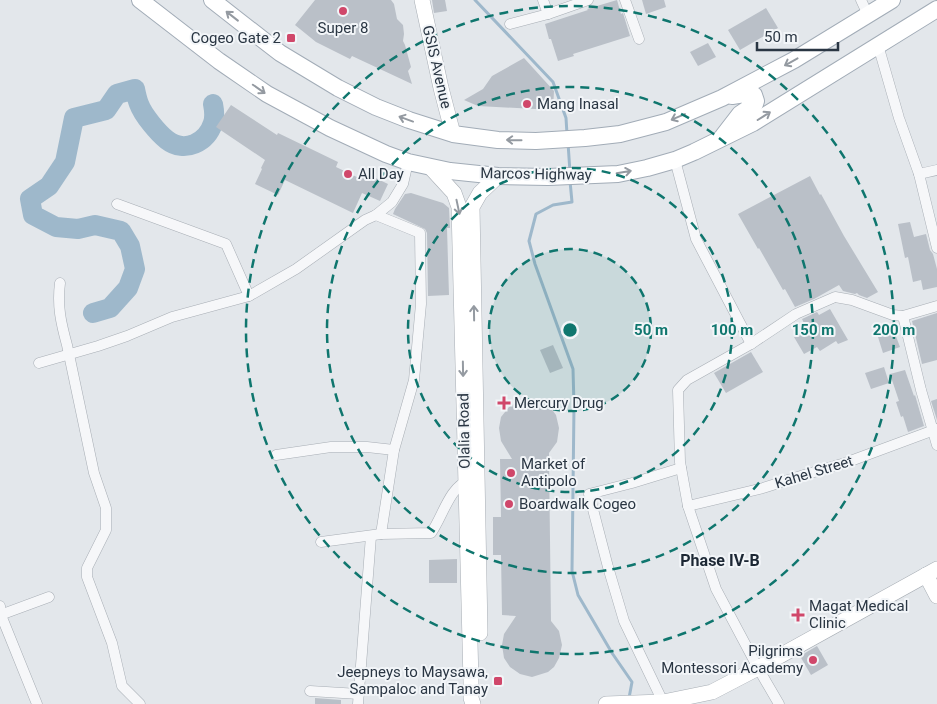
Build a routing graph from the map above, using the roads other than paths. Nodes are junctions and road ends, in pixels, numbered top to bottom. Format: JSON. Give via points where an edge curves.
{"nodes":[{"id":1,"x":140,"y":0,"type":"edge"},
{"id":2,"x":212,"y":0,"type":"edge"},
{"id":3,"x":422,"y":0,"type":"edge"},
{"id":4,"x":543,"y":0,"type":"edge"},
{"id":5,"x":588,"y":0,"type":"edge"},
{"id":6,"x":625,"y":0,"type":"edge"},
{"id":7,"x":861,"y":0,"type":"edge"},
{"id":8,"x":892,"y":0,"type":"edge"},
{"id":9,"x":937,"y":9,"type":"edge"},
{"id":10,"x":548,"y":14,"type":"junction"},
{"id":11,"x":868,"y":15,"type":"junction"},
{"id":12,"x":510,"y":24,"type":"dead end"},
{"id":13,"x":639,"y":39,"type":"dead end"},
{"id":14,"x":878,"y":45,"type":"junction"},
{"id":15,"x":722,"y":98,"type":"junction"},
{"id":16,"x":452,"y":134,"type":"junction"},
{"id":17,"x":721,"y":139,"type":"junction"},
{"id":18,"x":675,"y":160,"type":"junction"},
{"id":19,"x":408,"y":162,"type":"junction"},
{"id":20,"x":431,"y":168,"type":"junction"},
{"id":21,"x":937,"y":170,"type":"edge"},
{"id":22,"x":919,"y":174,"type":"junction"},
{"id":23,"x":498,"y":176,"type":"junction"},
{"id":24,"x":117,"y":204,"type":"dead end"},
{"id":25,"x":376,"y":215,"type":"junction"},
{"id":26,"x":937,"y":248,"type":"edge"},
{"id":27,"x":60,"y":283,"type":"dead end"},
{"id":28,"x":250,"y":296,"type":"junction"},
{"id":29,"x":937,"y":306,"type":"edge"},
{"id":30,"x":903,"y":316,"type":"junction"},
{"id":31,"x":751,"y":344,"type":"junction"},
{"id":32,"x":70,"y":355,"type":"junction"},
{"id":33,"x":39,"y":363,"type":"dead end"},
{"id":34,"x":935,"y":430,"type":"edge"},
{"id":35,"x":937,"y":445,"type":"edge"},
{"id":36,"x":394,"y":450,"type":"junction"},
{"id":37,"x":276,"y":455,"type":"dead end"},
{"id":38,"x":681,"y":465,"type":"junction"},
{"id":39,"x":471,"y":481,"type":"junction"},
{"id":40,"x":688,"y":506,"type":"junction"},
{"id":41,"x":376,"y":535,"type":"junction"},
{"id":42,"x":321,"y":542,"type":"dead end"},
{"id":43,"x":932,"y":572,"type":"edge"},
{"id":44,"x":937,"y":596,"type":"edge"},
{"id":45,"x":49,"y":597,"type":"dead end"},
{"id":46,"x":0,"y":612,"type":"edge"},
{"id":47,"x":758,"y":668,"type":"junction"},
{"id":48,"x":310,"y":691,"type":"dead end"},
{"id":49,"x":358,"y":699,"type":"edge"},
{"id":50,"x":663,"y":702,"type":"junction"},
{"id":51,"x":37,"y":704,"type":"edge"},
{"id":52,"x":140,"y":704,"type":"edge"},
{"id":53,"x":473,"y":704,"type":"edge"},
{"id":54,"x":479,"y":704,"type":"edge"},
{"id":55,"x":606,"y":704,"type":"edge"},
{"id":56,"x":779,"y":704,"type":"edge"}],
"edges":[{"from":1,"to":19,"type":"main road","name":"Marcos Highway","one_way":true,"via":[[267,94],[330,128]]},
{"from":16,"to":2,"type":"main road","one_way":true,"via":[[376,107],[338,88],[280,53]]},
{"from":3,"to":16,"type":"main road","name":"GSIS Avenue"},
{"from":4,"to":10,"type":"street"},
{"from":5,"to":10,"type":"street"},
{"from":6,"to":13,"type":"street"},
{"from":7,"to":11,"type":"street"},
{"from":8,"to":11,"type":"main road"},
{"from":9,"to":14,"type":"main road","name":"Marcos Highway"},
{"from":10,"to":12,"type":"street"},
{"from":11,"to":15,"type":"main road","one_way":true,"via":[[794,60]]},
{"from":17,"to":14,"type":"main road","name":"Marcos Highway","one_way":true,"via":[[754,123]]},
{"from":14,"to":22,"type":"street"},
{"from":15,"to":16,"type":"main road","one_way":true,"via":[[666,122],[620,134],[498,140]]},
{"from":15,"to":17,"type":"main road","via":[[750,93],[756,100],[740,114]]},
{"from":17,"to":18,"type":"main road","name":"Marcos Highway"},
{"from":23,"to":18,"type":"main road","name":"Marcos Highway","one_way":true,"via":[[618,174]]},
{"from":18,"to":31,"type":"street","via":[[696,240]]},
{"from":19,"to":20,"type":"main road","name":"Marcos Highway"},
{"from":19,"to":25,"type":"street","via":[[403,184],[392,202]]},
{"from":20,"to":23,"type":"main road","name":"Marcos Highway"},
{"from":20,"to":39,"type":"main road","name":"Olalia Road","one_way":true,"via":[[454,193],[460,207]]},
{"from":21,"to":22,"type":"street"},
{"from":22,"to":26,"type":"street"},
{"from":39,"to":23,"type":"main road","name":"Olalia Road","one_way":true,"via":[[472,207],[480,193]]},
{"from":24,"to":28,"type":"street","via":[[226,244]]},
{"from":25,"to":28,"type":"street"},
{"from":25,"to":36,"type":"street","via":[[420,233],[421,304],[414,380]]},
{"from":27,"to":32,"type":"street","via":[[58,302]]},
{"from":28,"to":32,"type":"street","via":[[172,317]]},
{"from":29,"to":30,"type":"street"},
{"from":30,"to":31,"type":"street","via":[[835,297],[796,314]]},
{"from":30,"to":34,"type":"street"},
{"from":31,"to":38,"type":"street","via":[[687,380],[678,390]]},
{"from":32,"to":33,"type":"street"},
{"from":32,"to":52,"type":"street","via":[[94,473],[106,508],[106,530],[87,577],[112,643],[122,686]]},
{"from":34,"to":35,"type":"street"},
{"from":34,"to":40,"type":"street","name":"Kahel Street","via":[[845,463]]},
{"from":36,"to":37,"type":"street","via":[[331,447]]},
{"from":36,"to":41,"type":"street"},
{"from":38,"to":40,"type":"street"},
{"from":38,"to":50,"type":"street","via":[[589,494],[624,621]]},
{"from":39,"to":41,"type":"street","via":[[453,492],[431,533]]},
{"from":39,"to":53,"type":"main road","name":"Olalia Road"},
{"from":39,"to":54,"type":"main road","name":"Olalia Road","via":[[481,682]]},
{"from":40,"to":47,"type":"street","via":[[716,589]]},
{"from":41,"to":42,"type":"street"},
{"from":41,"to":49,"type":"street"},
{"from":43,"to":44,"type":"main road"},
{"from":43,"to":47,"type":"main road"},
{"from":45,"to":46,"type":"street"},
{"from":46,"to":51,"type":"street"},
{"from":47,"to":50,"type":"main road","via":[[712,692]]},
{"from":47,"to":56,"type":"street"},
{"from":48,"to":49,"type":"street"},
{"from":50,"to":55,"type":"main road"}]}
